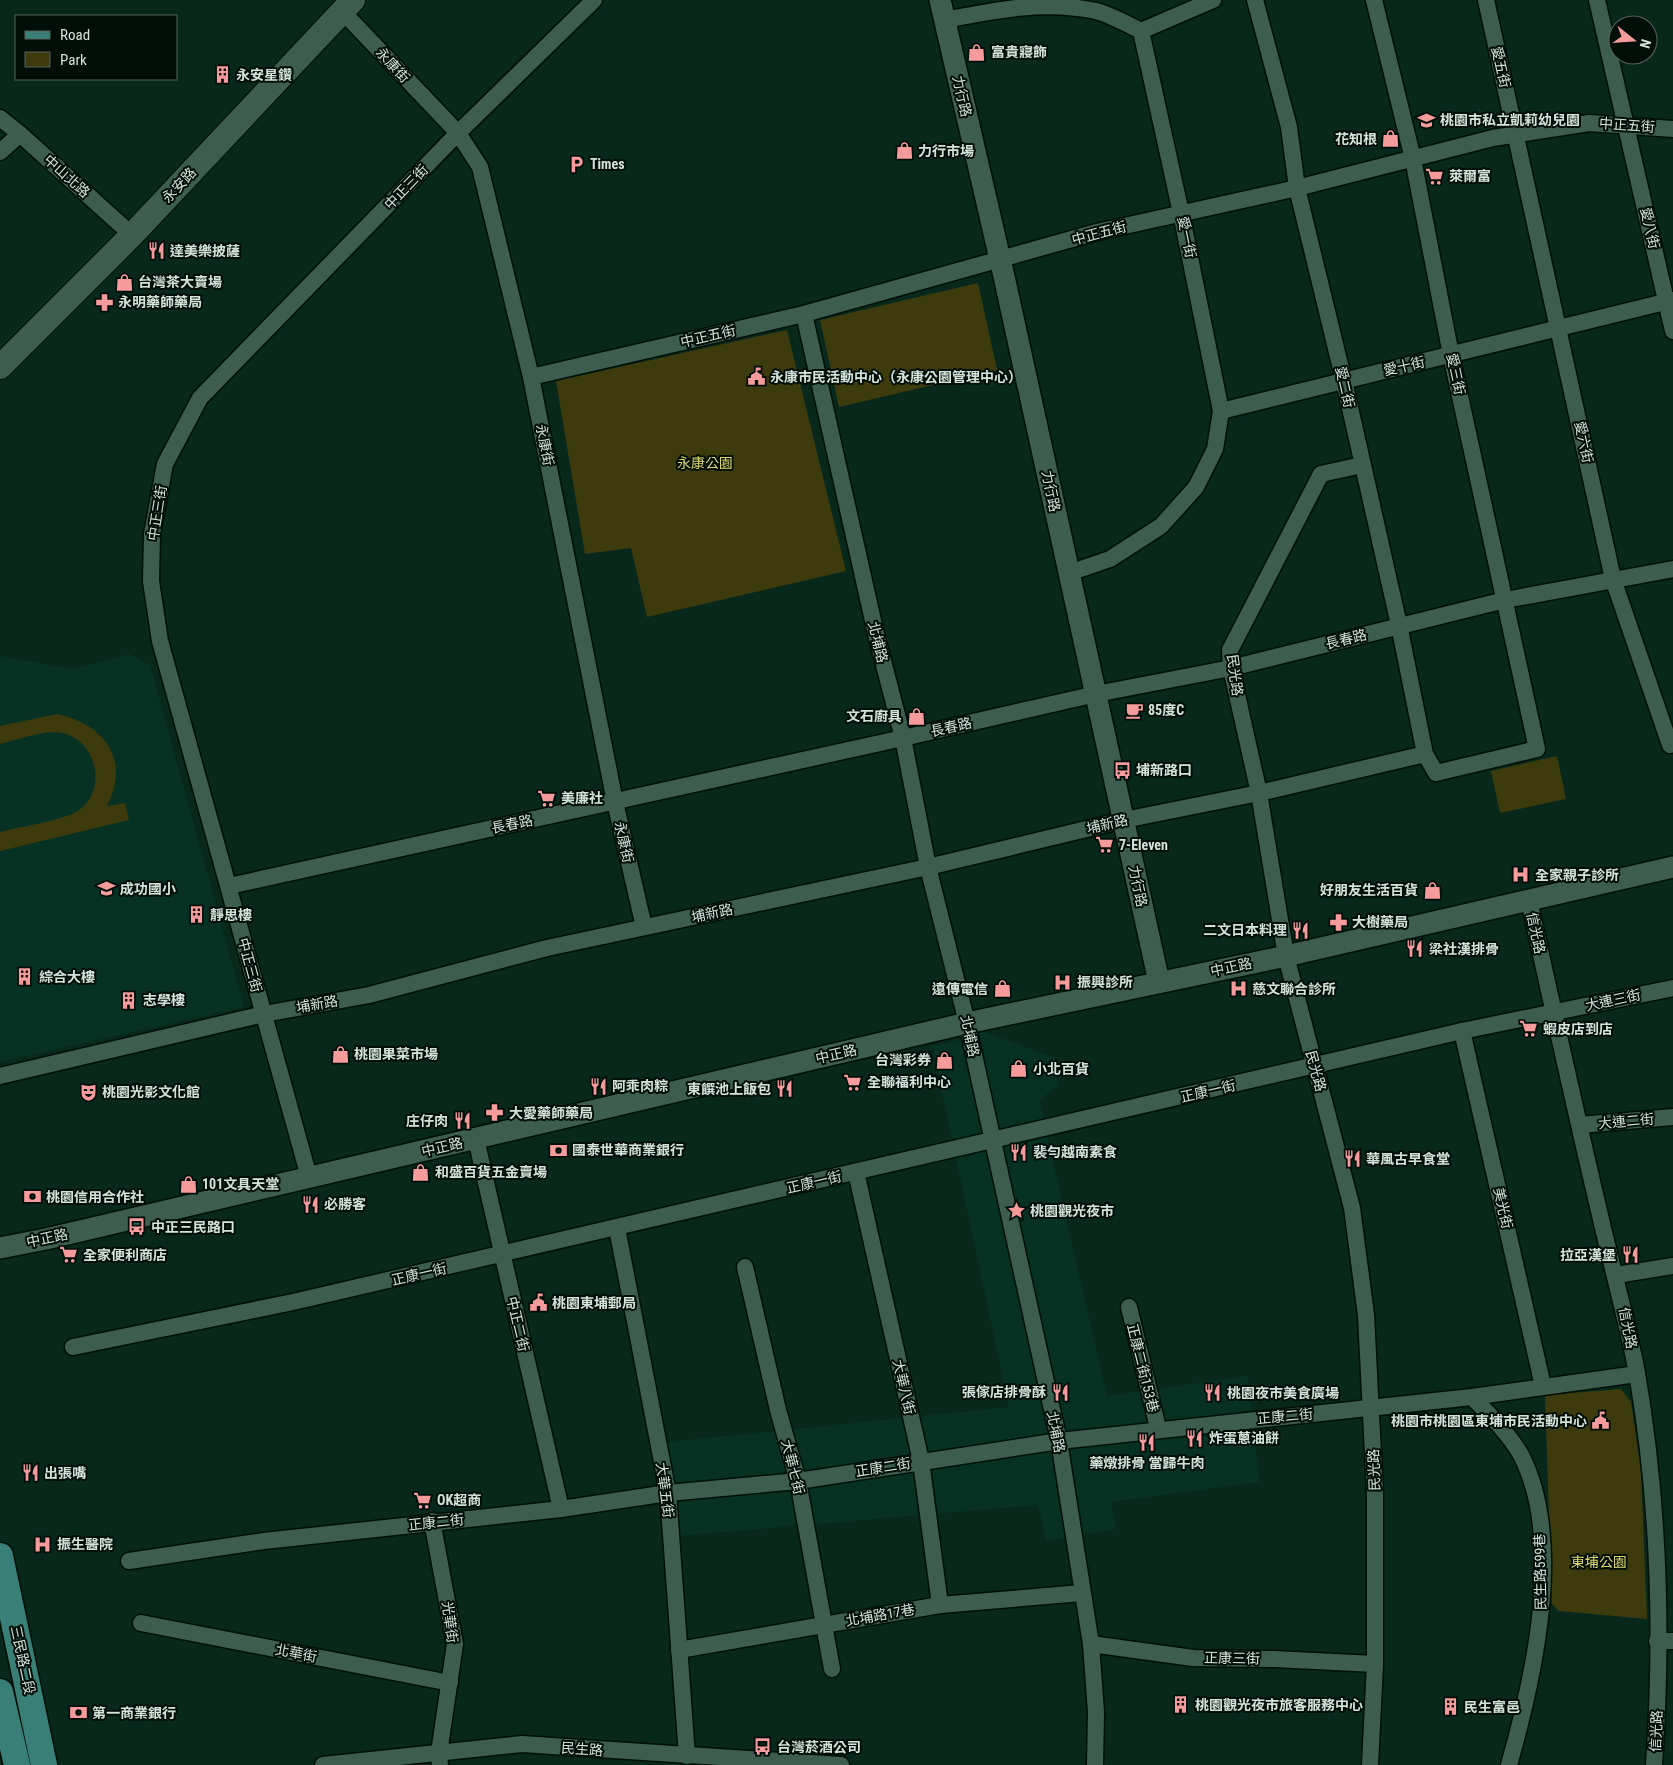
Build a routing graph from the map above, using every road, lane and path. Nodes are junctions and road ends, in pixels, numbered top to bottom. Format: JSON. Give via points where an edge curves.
{"nodes":[{"id":1,"x":594,"y":0,"type":"edge"},
{"id":2,"x":1213,"y":0,"type":"edge"},
{"id":3,"x":1255,"y":0,"type":"edge"},
{"id":4,"x":1374,"y":0,"type":"edge"},
{"id":5,"x":1486,"y":0,"type":"edge"},
{"id":6,"x":1597,"y":0,"type":"edge"},
{"id":7,"x":348,"y":6,"type":"edge"},
{"id":8,"x":942,"y":10,"type":"edge"},
{"id":9,"x":1141,"y":31,"type":"junction"},
{"id":10,"x":0,"y":118,"type":"edge"},
{"id":11,"x":1626,"y":125,"type":"junction"},
{"id":12,"x":1673,"y":129,"type":"edge"},
{"id":13,"x":458,"y":133,"type":"junction"},
{"id":14,"x":20,"y":134,"type":"junction"},
{"id":15,"x":1517,"y":134,"type":"junction"},
{"id":16,"x":0,"y":152,"type":"edge"},
{"id":17,"x":1413,"y":159,"type":"junction"},
{"id":18,"x":1297,"y":188,"type":"junction"},
{"id":19,"x":1181,"y":213,"type":"junction"},
{"id":20,"x":132,"y":235,"type":"junction"},
{"id":21,"x":1000,"y":260,"type":"junction"},
{"id":22,"x":1670,"y":301,"type":"edge"},
{"id":23,"x":804,"y":314,"type":"junction"},
{"id":24,"x":1559,"y":327,"type":"junction"},
{"id":25,"x":1673,"y":332,"type":"edge"},
{"id":26,"x":1451,"y":355,"type":"junction"},
{"id":27,"x":0,"y":367,"type":"edge"},
{"id":28,"x":531,"y":377,"type":"junction"},
{"id":29,"x":1344,"y":381,"type":"junction"},
{"id":30,"x":1221,"y":411,"type":"junction"},
{"id":31,"x":1362,"y":465,"type":"junction"},
{"id":32,"x":1673,"y":569,"type":"edge"},
{"id":33,"x":1069,"y":573,"type":"junction"},
{"id":34,"x":1613,"y":579,"type":"junction"},
{"id":35,"x":1505,"y":600,"type":"junction"},
{"id":36,"x":1399,"y":625,"type":"junction"},
{"id":37,"x":1231,"y":668,"type":"junction"},
{"id":38,"x":1096,"y":694,"type":"junction"},
{"id":39,"x":903,"y":738,"type":"junction"},
{"id":40,"x":1670,"y":745,"type":"dead end"},
{"id":41,"x":1425,"y":754,"type":"junction"},
{"id":42,"x":1436,"y":772,"type":"joint"},
{"id":43,"x":1259,"y":793,"type":"junction"},
{"id":44,"x":615,"y":802,"type":"junction"},
{"id":45,"x":1124,"y":820,"type":"junction"},
{"id":46,"x":928,"y":867,"type":"junction"},
{"id":47,"x":1673,"y":867,"type":"edge"},
{"id":48,"x":230,"y":886,"type":"junction"},
{"id":49,"x":1529,"y":900,"type":"junction"},
{"id":50,"x":644,"y":928,"type":"junction"},
{"id":51,"x":1286,"y":956,"type":"junction"},
{"id":52,"x":1159,"y":982,"type":"junction"},
{"id":53,"x":1673,"y":988,"type":"edge"},
{"id":54,"x":1554,"y":1013,"type":"junction"},
{"id":55,"x":264,"y":1014,"type":"junction"},
{"id":56,"x":967,"y":1023,"type":"junction"},
{"id":57,"x":1462,"y":1031,"type":"junction"},
{"id":58,"x":1314,"y":1066,"type":"junction"},
{"id":59,"x":0,"y":1076,"type":"edge"},
{"id":60,"x":1673,"y":1117,"type":"edge"},
{"id":61,"x":1580,"y":1126,"type":"junction"},
{"id":62,"x":476,"y":1139,"type":"junction"},
{"id":63,"x":992,"y":1140,"type":"junction"},
{"id":64,"x":856,"y":1172,"type":"junction"},
{"id":65,"x":309,"y":1177,"type":"junction"},
{"id":66,"x":617,"y":1228,"type":"junction"},
{"id":67,"x":0,"y":1248,"type":"edge"},
{"id":68,"x":503,"y":1254,"type":"junction"},
{"id":69,"x":1673,"y":1266,"type":"edge"},
{"id":70,"x":745,"y":1267,"type":"dead end"},
{"id":71,"x":1616,"y":1276,"type":"junction"},
{"id":72,"x":1129,"y":1307,"type":"dead end"},
{"id":73,"x":72,"y":1347,"type":"dead end"},
{"id":74,"x":1637,"y":1374,"type":"junction"},
{"id":75,"x":1544,"y":1386,"type":"junction"},
{"id":76,"x":1472,"y":1397,"type":"junction"},
{"id":77,"x":1370,"y":1409,"type":"junction"},
{"id":78,"x":1158,"y":1428,"type":"junction"},
{"id":79,"x":1059,"y":1440,"type":"junction"},
{"id":80,"x":921,"y":1461,"type":"junction"},
{"id":81,"x":798,"y":1480,"type":"junction"},
{"id":82,"x":668,"y":1494,"type":"junction"},
{"id":83,"x":561,"y":1509,"type":"junction"},
{"id":84,"x":432,"y":1522,"type":"junction"},
{"id":85,"x":0,"y":1556,"type":"edge"},
{"id":86,"x":129,"y":1561,"type":"dead end"},
{"id":87,"x":1082,"y":1592,"type":"junction"},
{"id":88,"x":940,"y":1605,"type":"junction"},
{"id":89,"x":141,"y":1623,"type":"dead end"},
{"id":90,"x":824,"y":1624,"type":"junction"},
{"id":91,"x":1665,"y":1641,"type":"edge"},
{"id":92,"x":1091,"y":1644,"type":"junction"},
{"id":93,"x":679,"y":1650,"type":"junction"},
{"id":94,"x":1375,"y":1664,"type":"junction"},
{"id":95,"x":832,"y":1668,"type":"dead end"},
{"id":96,"x":450,"y":1683,"type":"junction"},
{"id":97,"x":0,"y":1692,"type":"edge"},
{"id":98,"x":687,"y":1756,"type":"junction"},
{"id":99,"x":439,"y":1759,"type":"edge"},
{"id":100,"x":17,"y":1765,"type":"edge"},
{"id":101,"x":44,"y":1765,"type":"edge"},
{"id":102,"x":323,"y":1765,"type":"edge"},
{"id":103,"x":842,"y":1765,"type":"edge"},
{"id":104,"x":1095,"y":1765,"type":"edge"},
{"id":105,"x":1370,"y":1765,"type":"edge"},
{"id":106,"x":1509,"y":1765,"type":"edge"},
{"id":107,"x":1654,"y":1765,"type":"edge"}],
"edges":[{"from":1,"to":13,"type":"street","name":"中正三街"},
{"from":2,"to":9,"type":"street"},
{"from":3,"to":18,"type":"street","name":"愛二街","via":[[1289,127]]},
{"from":4,"to":17,"type":"street","name":"愛三街"},
{"from":5,"to":15,"type":"street","name":"愛五街"},
{"from":6,"to":11,"type":"street","name":"愛八街"},
{"from":7,"to":13,"type":"street","name":"永康街"},
{"from":7,"to":20,"type":"main road","name":"永安路"},
{"from":8,"to":9,"type":"street","via":[[1038,4],[1067,6],[1097,11]]},
{"from":8,"to":21,"type":"street","name":"力行路"},
{"from":9,"to":19,"type":"street","name":"愛一街"},
{"from":10,"to":14,"type":"street","name":"中山北路"},
{"from":11,"to":12,"type":"street","name":"中正五街"},
{"from":11,"to":15,"type":"street","name":"中正五街","via":[[1589,123]]},
{"from":11,"to":22,"type":"street","name":"愛八街"},
{"from":13,"to":28,"type":"street","name":"永康街","via":[[480,167]]},
{"from":13,"to":48,"type":"street","name":"中正三街","via":[[200,398],[165,464],[152,534],[151,581],[160,641]]},
{"from":14,"to":16,"type":"street"},
{"from":14,"to":20,"type":"street","name":"中山北路"},
{"from":15,"to":17,"type":"street","name":"中正五街"},
{"from":15,"to":24,"type":"street","name":"愛六街"},
{"from":17,"to":18,"type":"street","name":"中正五街"},
{"from":17,"to":26,"type":"street","name":"愛三街"},
{"from":18,"to":19,"type":"street","name":"中正五街"},
{"from":18,"to":29,"type":"street","name":"愛二街"},
{"from":19,"to":21,"type":"street","name":"中正五街","via":[[1097,232]]},
{"from":19,"to":30,"type":"street","name":"愛一街"},
{"from":20,"to":27,"type":"main road","name":"永安路"},
{"from":21,"to":23,"type":"street","name":"中正五街"},
{"from":21,"to":33,"type":"street","name":"力行路"},
{"from":22,"to":24,"type":"street","name":"愛十街"},
{"from":22,"to":25,"type":"street","name":"愛八街"},
{"from":23,"to":28,"type":"street","name":"中正五街"},
{"from":23,"to":39,"type":"street","name":"北埔路","via":[[876,634]]},
{"from":24,"to":26,"type":"street","name":"愛十街"},
{"from":24,"to":34,"type":"street","name":"愛六街"},
{"from":26,"to":29,"type":"street","name":"愛十街"},
{"from":26,"to":35,"type":"street","name":"愛三街"},
{"from":28,"to":44,"type":"street","name":"永康街"},
{"from":29,"to":30,"type":"street","name":"愛十街"},
{"from":29,"to":31,"type":"street","name":"愛二街"},
{"from":30,"to":33,"type":"street","name":"愛一街","via":[[1215,449],[1196,487],[1161,526],[1110,558]]},
{"from":31,"to":36,"type":"street","name":"愛二街"},
{"from":31,"to":37,"type":"street","name":"民光路","via":[[1322,474],[1230,650]]},
{"from":32,"to":34,"type":"street","name":"長春路"},
{"from":33,"to":38,"type":"street","name":"力行路"},
{"from":34,"to":35,"type":"street","name":"長春路"},
{"from":34,"to":40,"type":"street","name":"愛六街"},
{"from":35,"to":36,"type":"street","name":"長春路"},
{"from":35,"to":42,"type":"street","name":"愛三街","via":[[1537,749]]},
{"from":36,"to":37,"type":"street","name":"長春路"},
{"from":36,"to":41,"type":"street","name":"愛二街"},
{"from":37,"to":38,"type":"street","name":"長春路"},
{"from":37,"to":43,"type":"street","name":"民光路"},
{"from":38,"to":39,"type":"street","name":"長春路"},
{"from":38,"to":45,"type":"street","name":"力行路"},
{"from":39,"to":44,"type":"street","name":"長春路"},
{"from":39,"to":46,"type":"street","name":"北埔路"},
{"from":41,"to":42,"type":"street","name":"愛二街"},
{"from":41,"to":43,"type":"street","name":"埔新路"},
{"from":43,"to":45,"type":"street","name":"埔新路"},
{"from":43,"to":51,"type":"street","name":"民光路"},
{"from":44,"to":48,"type":"street","name":"長春路"},
{"from":44,"to":50,"type":"street","name":"永康街"},
{"from":45,"to":46,"type":"street","name":"埔新路"},
{"from":45,"to":52,"type":"street","name":"力行路"},
{"from":46,"to":50,"type":"street","name":"埔新路"},
{"from":46,"to":56,"type":"street","name":"北埔路"},
{"from":47,"to":49,"type":"street","name":"中正路"},
{"from":48,"to":55,"type":"street","name":"中正三街"},
{"from":49,"to":51,"type":"street","name":"中正路"},
{"from":49,"to":54,"type":"street","name":"信光路"},
{"from":50,"to":55,"type":"street","name":"埔新路","via":[[547,948],[369,995]]},
{"from":51,"to":52,"type":"street","name":"中正路"},
{"from":51,"to":58,"type":"street","name":"民光路"},
{"from":52,"to":56,"type":"street","name":"中正路"},
{"from":53,"to":54,"type":"street","name":"大連三街"},
{"from":54,"to":57,"type":"street","name":"正康一街"},
{"from":54,"to":61,"type":"street","name":"信光路"},
{"from":55,"to":59,"type":"street","name":"埔新路"},
{"from":55,"to":65,"type":"street","name":"中正三街"},
{"from":56,"to":62,"type":"street","name":"中正路"},
{"from":56,"to":63,"type":"street","name":"北埔路"},
{"from":57,"to":58,"type":"street","name":"正康一街"},
{"from":57,"to":75,"type":"street","name":"美光街"},
{"from":58,"to":63,"type":"street","name":"正康一街"},
{"from":58,"to":77,"type":"street","name":"民光路","via":[[1352,1208],[1366,1315]]},
{"from":60,"to":61,"type":"street","name":"大連二街"},
{"from":61,"to":71,"type":"street","name":"信光路"},
{"from":62,"to":65,"type":"street","name":"中正路"},
{"from":62,"to":68,"type":"street","name":"中正二街"},
{"from":63,"to":64,"type":"street","name":"正康一街"},
{"from":63,"to":79,"type":"street","name":"北埔路"},
{"from":64,"to":66,"type":"street","name":"正康一街"},
{"from":64,"to":80,"type":"street","name":"大華八街"},
{"from":65,"to":67,"type":"street","name":"中正路"},
{"from":66,"to":68,"type":"street","name":"正康一街"},
{"from":66,"to":82,"type":"street","name":"大華五街"},
{"from":68,"to":73,"type":"street","name":"正康一街","via":[[293,1302]]},
{"from":68,"to":83,"type":"street","name":"中正二街"},
{"from":69,"to":71,"type":"street"},
{"from":70,"to":81,"type":"street","name":"大華七街","via":[[778,1410]]},
{"from":71,"to":74,"type":"street","name":"信光路"},
{"from":72,"to":78,"type":"street","name":"正康二街153巷"},
{"from":74,"to":75,"type":"street","name":"正康二街"},
{"from":74,"to":91,"type":"street","name":"信光路"},
{"from":75,"to":76,"type":"street","name":"正康二街"},
{"from":76,"to":77,"type":"street","name":"正康二街"},
{"from":76,"to":106,"type":"street","name":"民生路599巷","via":[[1520,1454],[1538,1501],[1541,1622]]},
{"from":77,"to":78,"type":"street","name":"正康二街"},
{"from":77,"to":94,"type":"street","name":"民光路","via":[[1375,1493]]},
{"from":78,"to":79,"type":"street","name":"正康二街"},
{"from":79,"to":80,"type":"street","name":"正康二街"},
{"from":79,"to":87,"type":"street","name":"北埔路"},
{"from":80,"to":81,"type":"street","name":"正康二街"},
{"from":80,"to":88,"type":"street","name":"大華八街"},
{"from":81,"to":82,"type":"street","name":"正康二街"},
{"from":81,"to":90,"type":"street","name":"大華七街"},
{"from":82,"to":83,"type":"street","name":"正康二街"},
{"from":82,"to":93,"type":"street","name":"大華五街"},
{"from":83,"to":84,"type":"street","name":"正康二街"},
{"from":84,"to":86,"type":"street","name":"正康二街","via":[[264,1541]]},
{"from":84,"to":96,"type":"street","name":"光華街","via":[[455,1644]]},
{"from":85,"to":101,"type":"main road","name":"三民路二段"},
{"from":87,"to":88,"type":"street","name":"北埔路17巷"},
{"from":87,"to":92,"type":"street","name":"北埔路"},
{"from":88,"to":90,"type":"street","name":"北埔路17巷"},
{"from":89,"to":96,"type":"street","name":"北華街"},
{"from":90,"to":93,"type":"street","name":"北埔路17巷"},
{"from":90,"to":95,"type":"street","name":"大華七街"},
{"from":91,"to":107,"type":"street","name":"信光路","via":[[1658,1690]]},
{"from":92,"to":94,"type":"street","name":"正康三街","via":[[1193,1658],[1274,1658]]},
{"from":92,"to":104,"type":"street","name":"北埔路","via":[[1096,1712]]},
{"from":93,"to":98,"type":"street","name":"大華五街"},
{"from":94,"to":105,"type":"street","name":"民光路"},
{"from":96,"to":99,"type":"street","name":"光華街"},
{"from":97,"to":100,"type":"main road","name":"三民路二段"},
{"from":98,"to":99,"type":"street","name":"民生路","via":[[522,1744]]},
{"from":98,"to":103,"type":"street","name":"民生路"},
{"from":99,"to":102,"type":"street","name":"民生路"}]}
